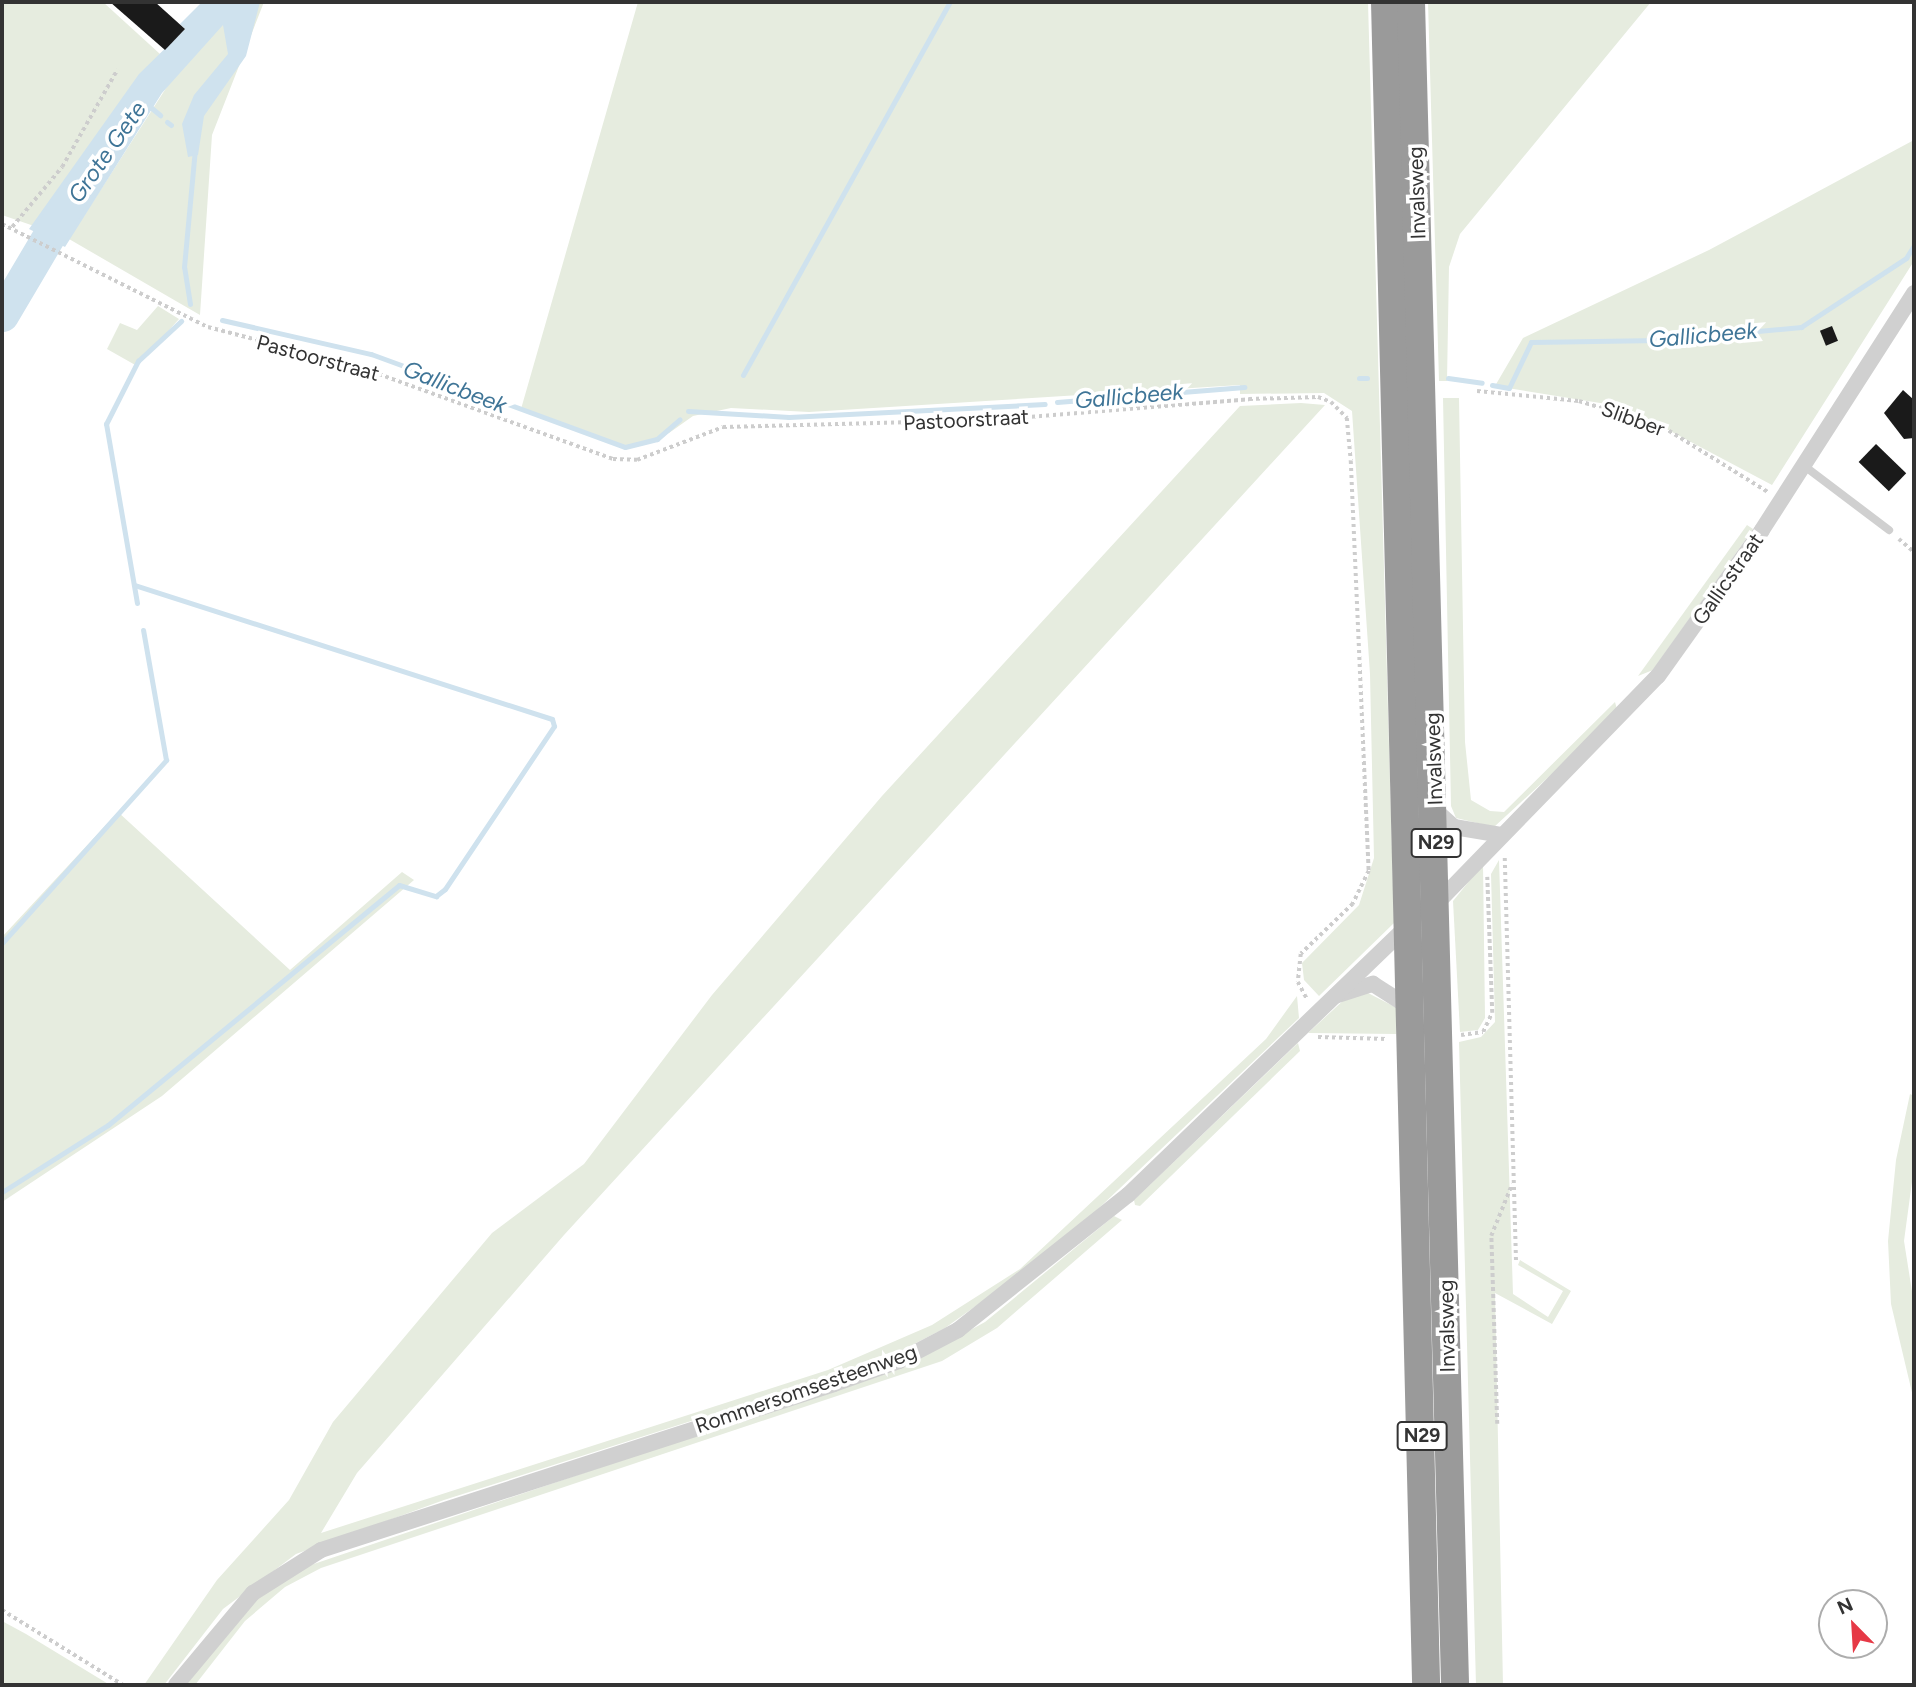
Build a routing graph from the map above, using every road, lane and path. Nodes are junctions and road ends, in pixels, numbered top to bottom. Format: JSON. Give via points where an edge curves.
{"nodes":[{"id":1,"x":1385,"y":2,"type":"edge"},
{"id":2,"x":1411,"y":2,"type":"edge"},
{"id":3,"x":117,"y":70,"type":"dead end"},
{"id":4,"x":2,"y":224,"type":"edge"},
{"id":5,"x":12,"y":227,"type":"junction"},
{"id":6,"x":1914,"y":293,"type":"edge"},
{"id":7,"x":1477,"y":391,"type":"dead end"},
{"id":8,"x":1803,"y":465,"type":"junction"},
{"id":9,"x":1773,"y":495,"type":"dead end"},
{"id":10,"x":1889,"y":530,"type":"joint"},
{"id":11,"x":1914,"y":552,"type":"edge"},
{"id":12,"x":1435,"y":810,"type":"junction"},
{"id":13,"x":1502,"y":835,"type":"junction"},
{"id":14,"x":1438,"y":902,"type":"junction"},
{"id":15,"x":1411,"y":923,"type":"junction"},
{"id":16,"x":1333,"y":997,"type":"junction"},
{"id":17,"x":1413,"y":1010,"type":"junction"},
{"id":18,"x":1315,"y":1013,"type":"junction"},
{"id":19,"x":1292,"y":1034,"type":"junction"},
{"id":20,"x":1395,"y":1039,"type":"dead end"},
{"id":21,"x":1513,"y":1182,"type":"junction"},
{"id":22,"x":1516,"y":1262,"type":"dead end"},
{"id":23,"x":1497,"y":1424,"type":"dead end"},
{"id":24,"x":2,"y":1610,"type":"edge"},
{"id":25,"x":123,"y":1685,"type":"edge"},
{"id":26,"x":176,"y":1685,"type":"edge"},
{"id":27,"x":1426,"y":1685,"type":"edge"},
{"id":28,"x":1455,"y":1685,"type":"edge"}],
"edges":[{"from":1,"to":15,"type":"highway","name":"Invalsweg","number":"N29"},
{"from":2,"to":12,"type":"highway","name":"Invalsweg","number":"N29"},
{"from":3,"to":5,"type":"path","via":[[62,167]]},
{"from":4,"to":5,"type":"path","name":"Pastoorstraat"},
{"from":5,"to":18,"type":"path","name":"Pastoorstraat","via":[[208,327],[359,367],[613,459],[636,460],[723,427],[990,420],[1249,398],[1318,397],[1331,402],[1347,418],[1351,461],[1369,871],[1353,904],[1301,954],[1298,982]]},
{"from":6,"to":8,"type":"street","name":"Gallicstraat"},
{"from":7,"to":9,"type":"path","name":"Slibber","via":[[1578,401],[1663,427]]},
{"from":8,"to":10,"type":"lane"},
{"from":8,"to":13,"type":"street","name":"Gallicstraat","via":[[1658,676]]},
{"from":10,"to":11,"type":"path"},
{"from":12,"to":13,"type":"street","via":[[1454,827]]},
{"from":12,"to":14,"type":"highway","name":"Invalsweg","number":"N29"},
{"from":13,"to":14,"type":"street","name":"Gallicstraat"},
{"from":13,"to":21,"type":"path"},
{"from":14,"to":28,"type":"highway","name":"Invalsweg","number":"N29"},
{"from":15,"to":16,"type":"street","name":"Rommersomsesteenweg"},
{"from":15,"to":17,"type":"highway","name":"Invalsweg","number":"N29"},
{"from":16,"to":17,"type":"street","name":"Rommersomsesteenweg","via":[[1373,984]]},
{"from":16,"to":18,"type":"street","name":"Rommersomsesteenweg"},
{"from":17,"to":27,"type":"highway","name":"Invalsweg","number":"N29"},
{"from":18,"to":19,"type":"street","name":"Rommersomsesteenweg"},
{"from":19,"to":20,"type":"path"},
{"from":19,"to":26,"type":"street","name":"Rommersomsesteenweg","via":[[1128,1195],[958,1330],[899,1361],[834,1384],[321,1550],[253,1592]]},
{"from":21,"to":22,"type":"path"},
{"from":21,"to":23,"type":"path","via":[[1491,1236]]},
{"from":24,"to":25,"type":"path"}]}
